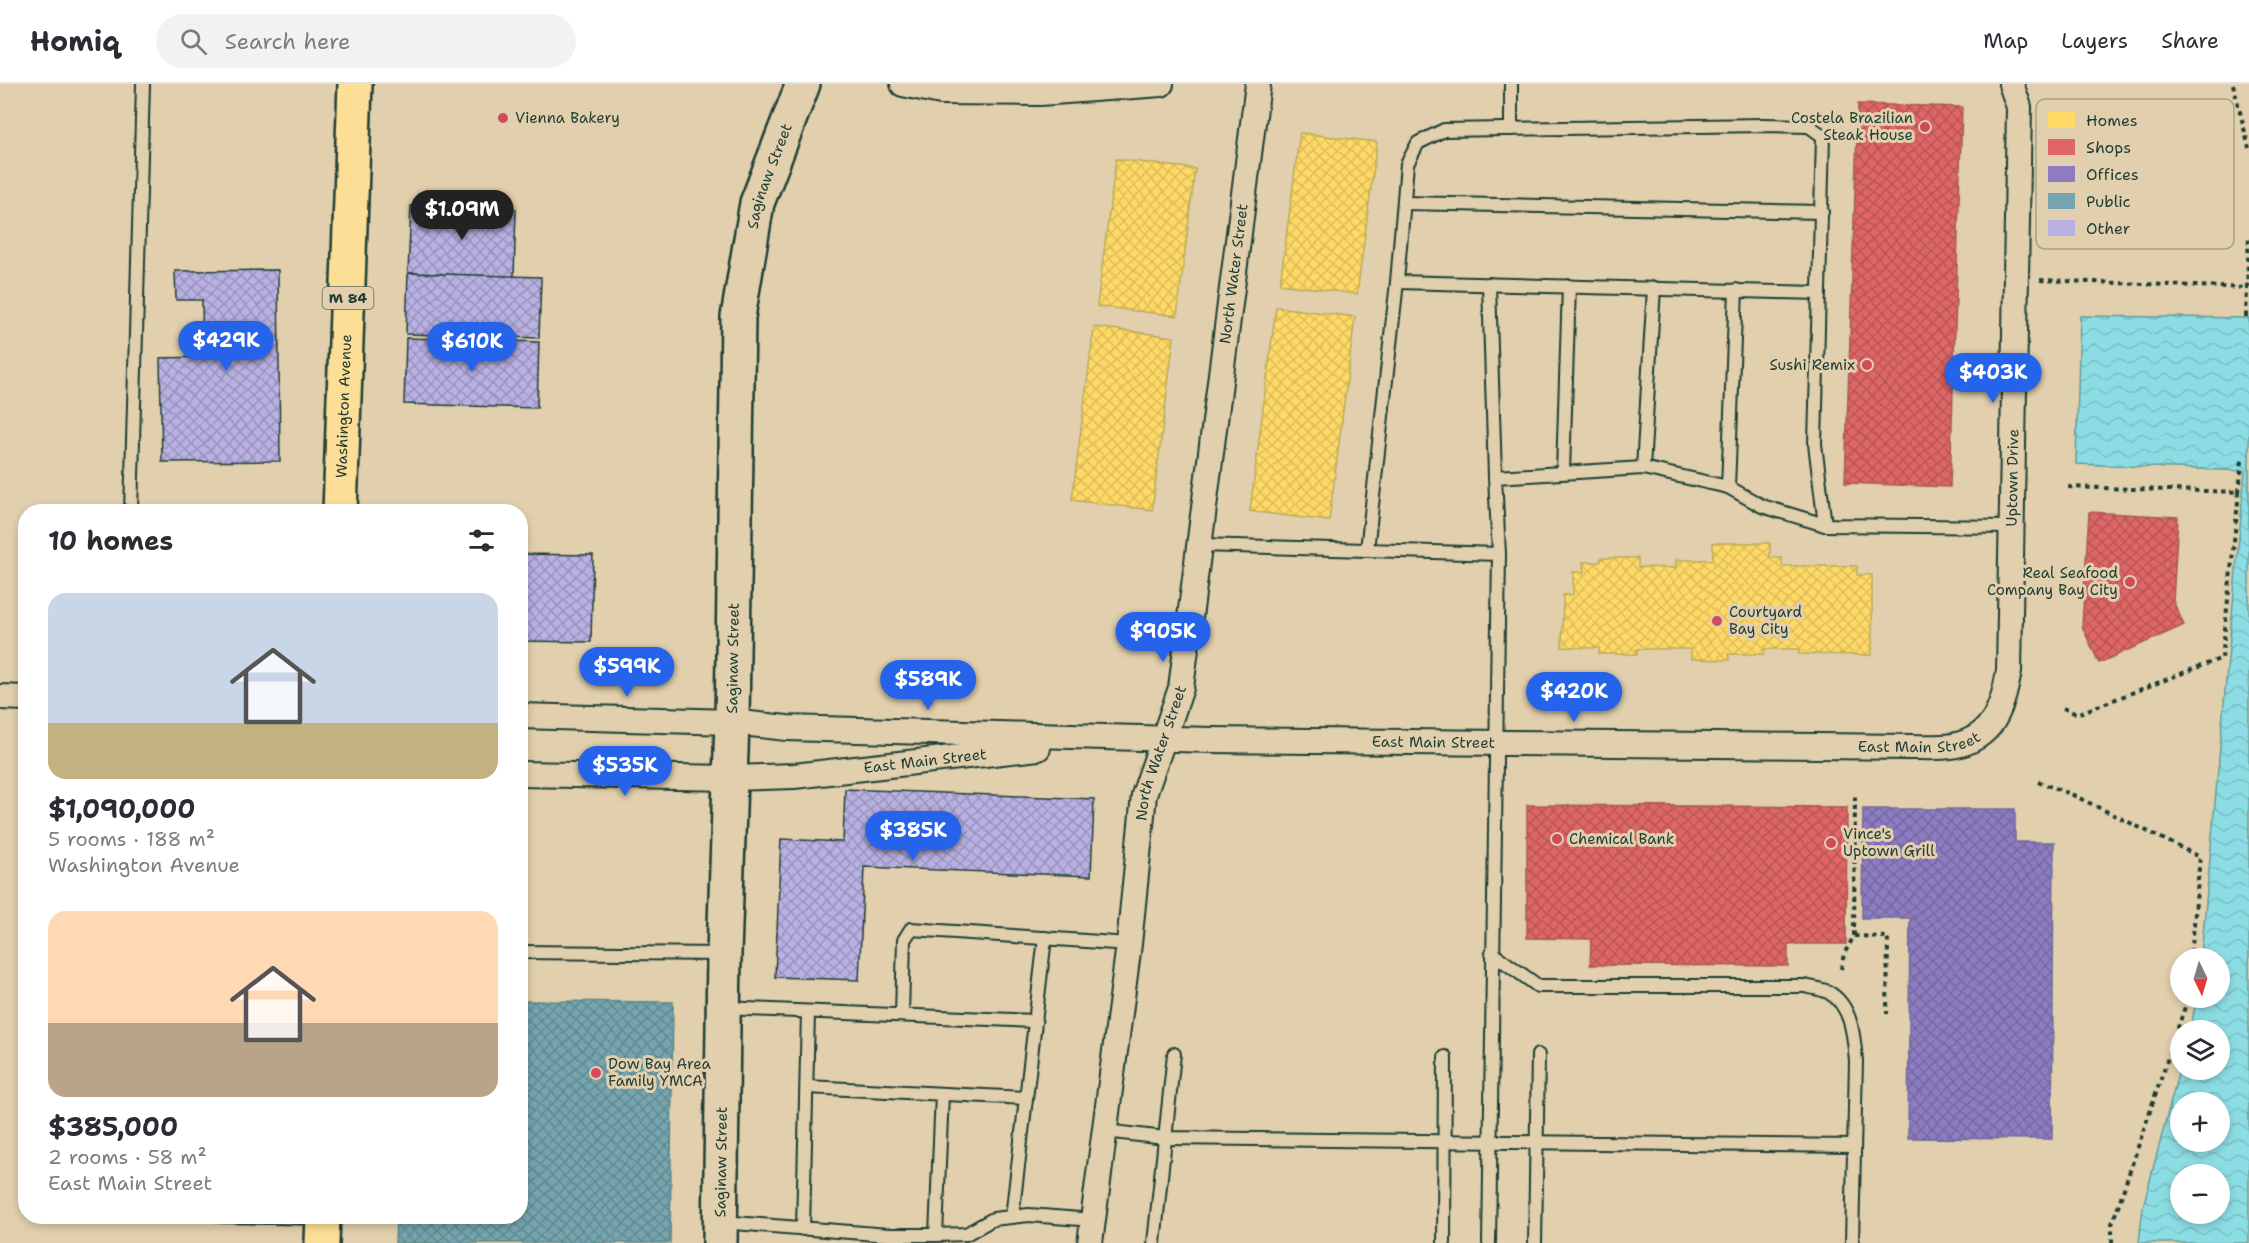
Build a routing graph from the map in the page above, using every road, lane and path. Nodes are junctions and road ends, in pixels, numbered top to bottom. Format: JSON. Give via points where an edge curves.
{"nodes":[{"id":1,"x":143,"y":84,"type":"edge"},
{"id":2,"x":355,"y":84,"type":"edge"},
{"id":3,"x":803,"y":84,"type":"edge"},
{"id":4,"x":903,"y":84,"type":"edge"},
{"id":5,"x":1161,"y":84,"type":"edge"},
{"id":6,"x":1258,"y":84,"type":"edge"},
{"id":7,"x":1511,"y":84,"type":"edge"},
{"id":8,"x":2011,"y":84,"type":"edge"},
{"id":9,"x":2233,"y":84,"type":"edge"},
{"id":10,"x":1511,"y":129,"type":"junction"},
{"id":11,"x":2249,"y":148,"type":"edge"},
{"id":12,"x":1404,"y":203,"type":"junction"},
{"id":13,"x":1822,"y":212,"type":"junction"},
{"id":14,"x":2249,"y":235,"type":"edge"},
{"id":15,"x":2068,"y":281,"type":"dead end"},
{"id":16,"x":1397,"y":282,"type":"junction"},
{"id":17,"x":1489,"y":284,"type":"junction"},
{"id":18,"x":1569,"y":286,"type":"junction"},
{"id":19,"x":1654,"y":288,"type":"junction"},
{"id":20,"x":2247,"y":288,"type":"junction"},
{"id":21,"x":1736,"y":290,"type":"junction"},
{"id":22,"x":1819,"y":293,"type":"junction"},
{"id":23,"x":2246,"y":317,"type":"dead end"},
{"id":24,"x":2242,"y":460,"type":"dead end"},
{"id":25,"x":1643,"y":468,"type":"junction"},
{"id":26,"x":1563,"y":472,"type":"junction"},
{"id":27,"x":1495,"y":477,"type":"junction"},
{"id":28,"x":1728,"y":487,"type":"junction"},
{"id":29,"x":2066,"y":487,"type":"dead end"},
{"id":30,"x":2239,"y":492,"type":"junction"},
{"id":31,"x":131,"y":504,"type":"edge"},
{"id":32,"x":340,"y":504,"type":"edge"},
{"id":33,"x":1825,"y":525,"type":"junction"},
{"id":34,"x":2011,"y":527,"type":"junction"},
{"id":35,"x":1200,"y":544,"type":"junction"},
{"id":36,"x":1367,"y":550,"type":"junction"},
{"id":37,"x":1498,"y":554,"type":"junction"},
{"id":38,"x":0,"y":697,"type":"edge"},
{"id":39,"x":18,"y":698,"type":"edge"},
{"id":40,"x":2063,"y":708,"type":"dead end"},
{"id":41,"x":528,"y":716,"type":"edge"},
{"id":42,"x":732,"y":722,"type":"junction"},
{"id":43,"x":1991,"y":725,"type":"joint"},
{"id":44,"x":1120,"y":738,"type":"junction"},
{"id":45,"x":1164,"y":739,"type":"junction"},
{"id":46,"x":1496,"y":743,"type":"junction"},
{"id":47,"x":528,"y":774,"type":"edge"},
{"id":48,"x":731,"y":778,"type":"junction"},
{"id":49,"x":2038,"y":782,"type":"dead end"},
{"id":50,"x":1855,"y":794,"type":"dead end"},
{"id":51,"x":1854,"y":936,"type":"junction"},
{"id":52,"x":1044,"y":938,"type":"junction"},
{"id":53,"x":1130,"y":944,"type":"junction"},
{"id":54,"x":2192,"y":948,"type":"edge"},
{"id":55,"x":528,"y":952,"type":"edge"},
{"id":56,"x":1492,"y":953,"type":"junction"},
{"id":57,"x":724,"y":954,"type":"junction"},
{"id":58,"x":1841,"y":969,"type":"dead end"},
{"id":59,"x":723,"y":1008,"type":"junction"},
{"id":60,"x":2185,"y":1008,"type":"edge"},
{"id":61,"x":808,"y":1012,"type":"junction"},
{"id":62,"x":1887,"y":1014,"type":"dead end"},
{"id":63,"x":902,"y":1016,"type":"junction"},
{"id":64,"x":1035,"y":1021,"type":"junction"},
{"id":65,"x":1174,"y":1054,"type":"dead end"},
{"id":66,"x":1538,"y":1055,"type":"dead end"},
{"id":67,"x":1444,"y":1057,"type":"dead end"},
{"id":68,"x":807,"y":1087,"type":"junction"},
{"id":69,"x":942,"y":1094,"type":"junction"},
{"id":70,"x":1026,"y":1098,"type":"junction"},
{"id":71,"x":1105,"y":1131,"type":"junction"},
{"id":72,"x":1165,"y":1138,"type":"junction"},
{"id":73,"x":1446,"y":1141,"type":"junction"},
{"id":74,"x":1490,"y":1142,"type":"junction"},
{"id":75,"x":1536,"y":1142,"type":"junction"},
{"id":76,"x":1854,"y":1146,"type":"junction"},
{"id":77,"x":1012,"y":1217,"type":"junction"},
{"id":78,"x":301,"y":1224,"type":"edge"},
{"id":79,"x":322,"y":1226,"type":"edge"},
{"id":80,"x":803,"y":1228,"type":"junction"},
{"id":81,"x":1091,"y":1232,"type":"edge"},
{"id":82,"x":720,"y":1233,"type":"edge"},
{"id":83,"x":936,"y":1235,"type":"junction"},
{"id":84,"x":1154,"y":1243,"type":"edge"},
{"id":85,"x":1444,"y":1243,"type":"edge"},
{"id":86,"x":1489,"y":1243,"type":"edge"},
{"id":87,"x":1535,"y":1243,"type":"edge"},
{"id":88,"x":1852,"y":1243,"type":"edge"},
{"id":89,"x":2112,"y":1243,"type":"edge"}],
"edges":[{"from":1,"to":31,"type":"lane"},
{"from":2,"to":32,"type":"main road","name":"Washington Avenue","number":"M 84"},
{"from":3,"to":42,"type":"street","name":"Saginaw Street","via":[[757,203],[738,317]]},
{"from":4,"to":5,"type":"street","via":[[940,92],[1040,93]]},
{"from":6,"to":35,"type":"street","name":"North Water Street"},
{"from":7,"to":10,"type":"lane"},
{"from":8,"to":34,"type":"street","name":"Uptown Drive","via":[[2019,107]]},
{"from":9,"to":11,"type":"path"},
{"from":10,"to":12,"type":"lane","via":[[1444,130],[1418,144],[1407,164]]},
{"from":10,"to":13,"type":"lane","via":[[1809,126],[1823,136]]},
{"from":12,"to":13,"type":"lane"},
{"from":12,"to":16,"type":"lane"},
{"from":13,"to":22,"type":"lane"},
{"from":14,"to":20,"type":"path"},
{"from":15,"to":20,"type":"path"},
{"from":16,"to":17,"type":"lane"},
{"from":16,"to":36,"type":"lane"},
{"from":17,"to":18,"type":"lane"},
{"from":17,"to":27,"type":"lane"},
{"from":18,"to":19,"type":"lane"},
{"from":18,"to":26,"type":"lane"},
{"from":19,"to":21,"type":"lane"},
{"from":19,"to":25,"type":"lane"},
{"from":20,"to":23,"type":"path"},
{"from":21,"to":22,"type":"lane"},
{"from":21,"to":28,"type":"lane"},
{"from":22,"to":33,"type":"lane","via":[[1815,444]]},
{"from":24,"to":30,"type":"path"},
{"from":25,"to":26,"type":"lane"},
{"from":25,"to":28,"type":"lane"},
{"from":26,"to":27,"type":"lane"},
{"from":27,"to":37,"type":"lane"},
{"from":28,"to":33,"type":"lane","via":[[1762,506]]},
{"from":29,"to":30,"type":"path"},
{"from":30,"to":40,"type":"path","via":[[2222,658],[2077,714]]},
{"from":33,"to":34,"type":"lane"},
{"from":34,"to":43,"type":"street","name":"Uptown Drive","via":[[2009,670],[2003,702]]},
{"from":35,"to":36,"type":"lane"},
{"from":35,"to":45,"type":"street","name":"North Water Street","via":[[1181,688]]},
{"from":36,"to":37,"type":"lane"},
{"from":37,"to":46,"type":"lane"},
{"from":38,"to":39,"type":"street"},
{"from":41,"to":42,"type":"street","name":"East Main Street"},
{"from":42,"to":44,"type":"street","name":"East Main Street","via":[[787,728]]},
{"from":42,"to":48,"type":"street","name":"Saginaw Street"},
{"from":43,"to":46,"type":"street","name":"East Main Street","via":[[1973,739],[1953,746]]},
{"from":44,"to":45,"type":"street","name":"East Main Street"},
{"from":44,"to":48,"type":"street","name":"East Main Street","via":[[794,776]]},
{"from":45,"to":46,"type":"street","name":"East Main Street"},
{"from":45,"to":53,"type":"street","name":"North Water Street","via":[[1144,795]]},
{"from":46,"to":56,"type":"lane"},
{"from":47,"to":48,"type":"street","name":"East Main Street"},
{"from":48,"to":57,"type":"street","name":"Saginaw Street"},
{"from":49,"to":54,"type":"path","via":[[2200,857]]},
{"from":50,"to":51,"type":"path"},
{"from":51,"to":58,"type":"path"},
{"from":51,"to":62,"type":"path","via":[[1888,937]]},
{"from":52,"to":53,"type":"lane"},
{"from":52,"to":63,"type":"lane","via":[[911,929],[904,940]]},
{"from":52,"to":64,"type":"lane"},
{"from":53,"to":71,"type":"street","name":"North Water Street"},
{"from":55,"to":57,"type":"lane"},
{"from":56,"to":74,"type":"lane"},
{"from":56,"to":76,"type":"lane","via":[[1538,986],[1805,986],[1828,992],[1844,1008],[1854,1031]]},
{"from":57,"to":59,"type":"street","name":"Saginaw Street"},
{"from":59,"to":61,"type":"lane"},
{"from":59,"to":82,"type":"street","name":"Saginaw Street"},
{"from":60,"to":89,"type":"path","via":[[2112,1224]]},
{"from":61,"to":63,"type":"lane"},
{"from":61,"to":68,"type":"lane"},
{"from":63,"to":64,"type":"lane"},
{"from":64,"to":70,"type":"lane"},
{"from":65,"to":72,"type":"lane"},
{"from":66,"to":75,"type":"lane"},
{"from":67,"to":73,"type":"lane"},
{"from":68,"to":69,"type":"lane"},
{"from":68,"to":80,"type":"lane"},
{"from":69,"to":70,"type":"lane"},
{"from":69,"to":83,"type":"lane"},
{"from":70,"to":77,"type":"lane"},
{"from":71,"to":72,"type":"lane"},
{"from":71,"to":81,"type":"street","name":"North Water Street"},
{"from":72,"to":73,"type":"lane"},
{"from":72,"to":84,"type":"lane"},
{"from":73,"to":74,"type":"lane"},
{"from":73,"to":85,"type":"lane"},
{"from":74,"to":75,"type":"lane"},
{"from":74,"to":86,"type":"lane"},
{"from":75,"to":76,"type":"lane"},
{"from":75,"to":87,"type":"lane"},
{"from":76,"to":88,"type":"lane"},
{"from":77,"to":81,"type":"lane","via":[[1029,1215]]},
{"from":77,"to":83,"type":"lane","via":[[993,1219],[966,1234]]},
{"from":78,"to":79,"type":"lane"},
{"from":80,"to":82,"type":"lane"},
{"from":80,"to":83,"type":"lane"}]}
